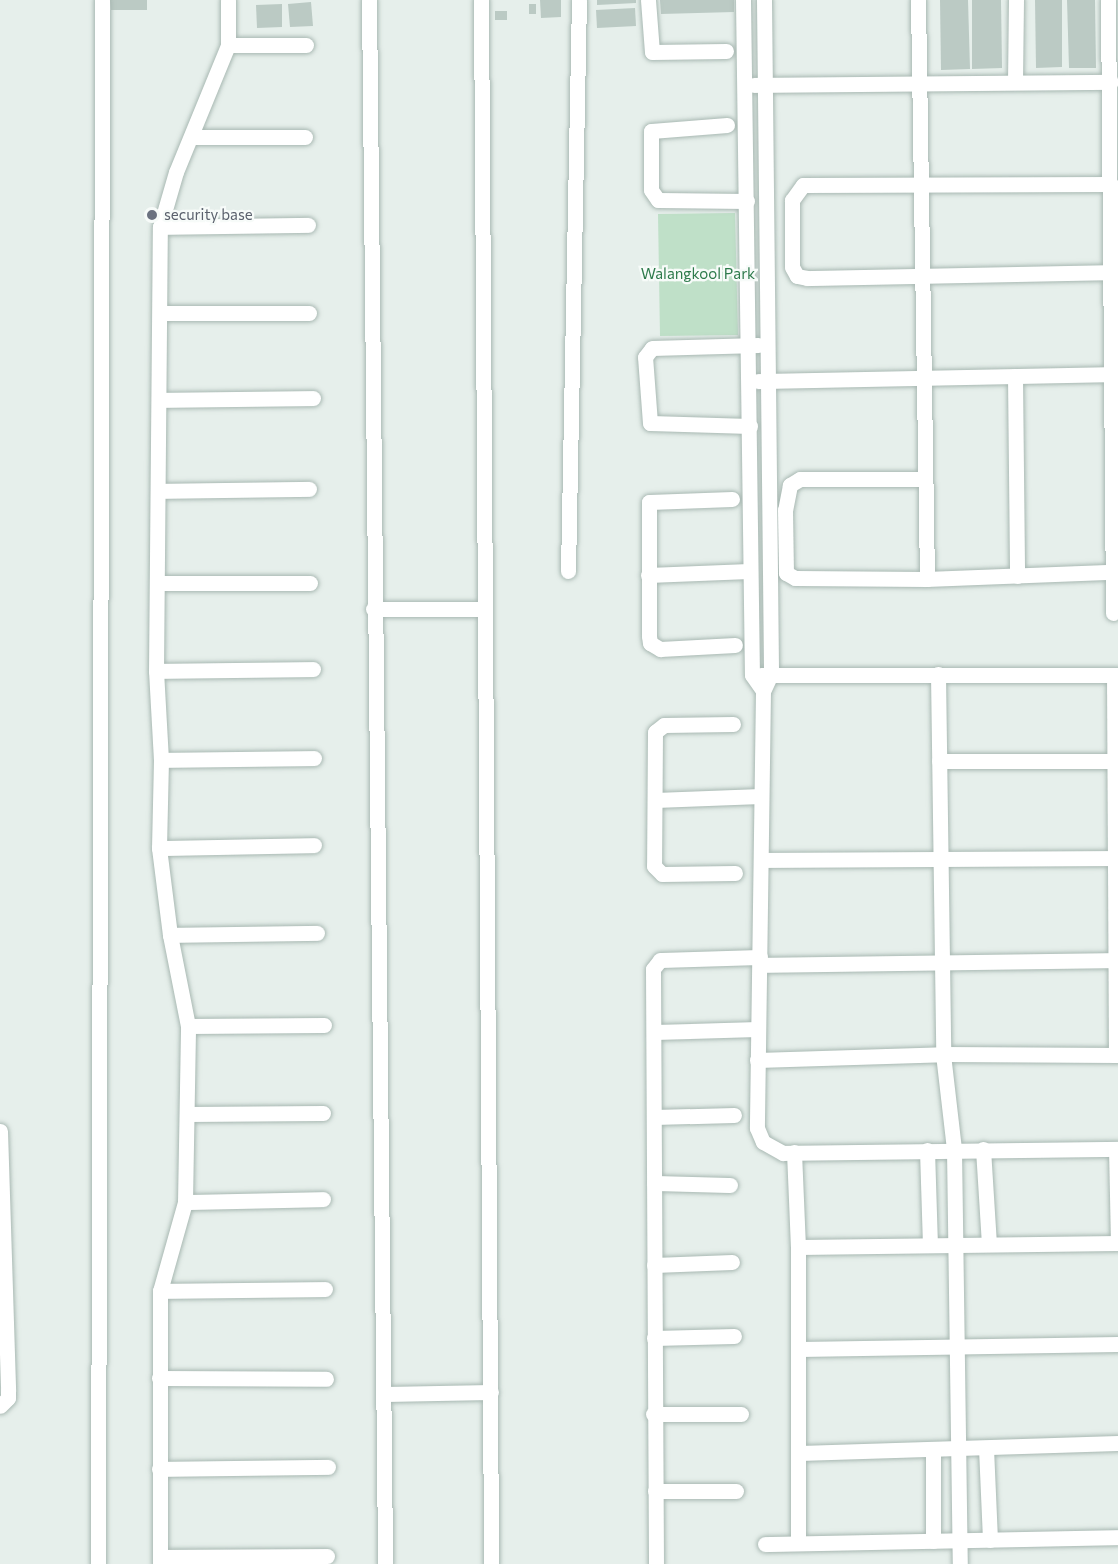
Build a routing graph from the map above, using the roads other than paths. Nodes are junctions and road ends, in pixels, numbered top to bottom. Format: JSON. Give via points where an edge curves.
{"nodes":[{"id":1,"x":102,"y":0,"type":"edge"},
{"id":2,"x":228,"y":0,"type":"edge"},
{"id":3,"x":369,"y":0,"type":"edge"},
{"id":4,"x":481,"y":0,"type":"edge"},
{"id":5,"x":579,"y":0,"type":"edge"},
{"id":6,"x":648,"y":0,"type":"edge"},
{"id":7,"x":743,"y":0,"type":"edge"},
{"id":8,"x":764,"y":0,"type":"edge"},
{"id":9,"x":918,"y":0,"type":"edge"},
{"id":10,"x":1016,"y":0,"type":"edge"},
{"id":11,"x":1108,"y":0,"type":"edge"},
{"id":12,"x":228,"y":45,"type":"junction"},
{"id":13,"x":306,"y":45,"type":"dead end"},
{"id":14,"x":726,"y":51,"type":"dead end"},
{"id":15,"x":920,"y":82,"type":"junction"},
{"id":16,"x":1015,"y":82,"type":"junction"},
{"id":17,"x":1111,"y":82,"type":"junction"},
{"id":18,"x":744,"y":85,"type":"junction"},
{"id":19,"x":764,"y":85,"type":"junction"},
{"id":20,"x":727,"y":125,"type":"dead end"},
{"id":21,"x":193,"y":137,"type":"junction"},
{"id":22,"x":305,"y":137,"type":"dead end"},
{"id":23,"x":920,"y":183,"type":"junction"},
{"id":24,"x":1111,"y":184,"type":"junction"},
{"id":25,"x":747,"y":201,"type":"junction"},
{"id":26,"x":308,"y":225,"type":"dead end"},
{"id":27,"x":160,"y":227,"type":"junction"},
{"id":28,"x":1112,"y":272,"type":"junction"},
{"id":29,"x":920,"y":274,"type":"junction"},
{"id":30,"x":160,"y":313,"type":"junction"},
{"id":31,"x":309,"y":313,"type":"dead end"},
{"id":32,"x":749,"y":345,"type":"junction"},
{"id":33,"x":767,"y":345,"type":"junction"},
{"id":34,"x":1111,"y":374,"type":"junction"},
{"id":35,"x":1015,"y":376,"type":"junction"},
{"id":36,"x":923,"y":378,"type":"junction"},
{"id":37,"x":767,"y":380,"type":"junction"},
{"id":38,"x":749,"y":381,"type":"junction"},
{"id":39,"x":313,"y":398,"type":"dead end"},
{"id":40,"x":159,"y":400,"type":"junction"},
{"id":41,"x":750,"y":426,"type":"junction"},
{"id":42,"x":925,"y":479,"type":"junction"},
{"id":43,"x":309,"y":489,"type":"dead end"},
{"id":44,"x":158,"y":491,"type":"junction"},
{"id":45,"x":732,"y":499,"type":"dead end"},
{"id":46,"x":568,"y":571,"type":"dead end"},
{"id":47,"x":749,"y":571,"type":"junction"},
{"id":48,"x":1112,"y":572,"type":"junction"},
{"id":49,"x":648,"y":575,"type":"junction"},
{"id":50,"x":1017,"y":576,"type":"junction"},
{"id":51,"x":927,"y":579,"type":"junction"},
{"id":52,"x":157,"y":583,"type":"junction"},
{"id":53,"x":310,"y":583,"type":"dead end"},
{"id":54,"x":373,"y":609,"type":"junction"},
{"id":55,"x":482,"y":609,"type":"junction"},
{"id":56,"x":1113,"y":613,"type":"dead end"},
{"id":57,"x":735,"y":645,"type":"dead end"},
{"id":58,"x":313,"y":669,"type":"dead end"},
{"id":59,"x":156,"y":671,"type":"junction"},
{"id":60,"x":771,"y":674,"type":"junction"},
{"id":61,"x":938,"y":674,"type":"junction"},
{"id":62,"x":752,"y":675,"type":"junction"},
{"id":63,"x":1116,"y":675,"type":"edge"},
{"id":64,"x":763,"y":691,"type":"junction"},
{"id":65,"x":733,"y":724,"type":"dead end"},
{"id":66,"x":314,"y":758,"type":"dead end"},
{"id":67,"x":161,"y":760,"type":"junction"},
{"id":68,"x":939,"y":760,"type":"junction"},
{"id":69,"x":1115,"y":761,"type":"junction"},
{"id":70,"x":761,"y":796,"type":"junction"},
{"id":71,"x":654,"y":800,"type":"junction"},
{"id":72,"x":314,"y":845,"type":"dead end"},
{"id":73,"x":159,"y":848,"type":"junction"},
{"id":74,"x":940,"y":857,"type":"junction"},
{"id":75,"x":1115,"y":858,"type":"junction"},
{"id":76,"x":762,"y":860,"type":"junction"},
{"id":77,"x":735,"y":873,"type":"dead end"},
{"id":78,"x":317,"y":933,"type":"dead end"},
{"id":79,"x":170,"y":936,"type":"junction"},
{"id":80,"x":1115,"y":960,"type":"junction"},
{"id":81,"x":760,"y":961,"type":"junction"},
{"id":82,"x":941,"y":961,"type":"junction"},
{"id":83,"x":324,"y":1024,"type":"dead end"},
{"id":84,"x":188,"y":1026,"type":"junction"},
{"id":85,"x":758,"y":1029,"type":"junction"},
{"id":86,"x":654,"y":1032,"type":"junction"},
{"id":87,"x":943,"y":1054,"type":"junction"},
{"id":88,"x":1117,"y":1055,"type":"edge"},
{"id":89,"x":757,"y":1060,"type":"junction"},
{"id":90,"x":323,"y":1113,"type":"dead end"},
{"id":91,"x":188,"y":1114,"type":"junction"},
{"id":92,"x":734,"y":1115,"type":"dead end"},
{"id":93,"x":654,"y":1117,"type":"junction"},
{"id":94,"x":0,"y":1131,"type":"edge"},
{"id":95,"x":954,"y":1149,"type":"junction"},
{"id":96,"x":983,"y":1149,"type":"junction"},
{"id":97,"x":1117,"y":1149,"type":"edge"},
{"id":98,"x":927,"y":1150,"type":"junction"},
{"id":99,"x":794,"y":1152,"type":"junction"},
{"id":100,"x":654,"y":1183,"type":"junction"},
{"id":101,"x":730,"y":1185,"type":"dead end"},
{"id":102,"x":323,"y":1199,"type":"dead end"},
{"id":103,"x":185,"y":1202,"type":"junction"},
{"id":104,"x":989,"y":1244,"type":"junction"},
{"id":105,"x":930,"y":1245,"type":"junction"},
{"id":106,"x":954,"y":1245,"type":"junction"},
{"id":107,"x":798,"y":1247,"type":"junction"},
{"id":108,"x":732,"y":1262,"type":"dead end"},
{"id":109,"x":654,"y":1265,"type":"junction"},
{"id":110,"x":325,"y":1289,"type":"dead end"},
{"id":111,"x":160,"y":1291,"type":"junction"},
{"id":112,"x":734,"y":1336,"type":"dead end"},
{"id":113,"x":654,"y":1338,"type":"junction"},
{"id":114,"x":1118,"y":1344,"type":"edge"},
{"id":115,"x":957,"y":1346,"type":"junction"},
{"id":116,"x":799,"y":1349,"type":"junction"},
{"id":117,"x":159,"y":1378,"type":"junction"},
{"id":118,"x":326,"y":1379,"type":"dead end"},
{"id":119,"x":490,"y":1392,"type":"junction"},
{"id":120,"x":385,"y":1394,"type":"junction"},
{"id":121,"x":0,"y":1406,"type":"edge"},
{"id":122,"x":653,"y":1414,"type":"junction"},
{"id":123,"x":741,"y":1414,"type":"dead end"},
{"id":124,"x":1118,"y":1443,"type":"edge"},
{"id":125,"x":986,"y":1448,"type":"junction"},
{"id":126,"x":958,"y":1449,"type":"junction"},
{"id":127,"x":933,"y":1450,"type":"junction"},
{"id":128,"x":799,"y":1453,"type":"junction"},
{"id":129,"x":328,"y":1467,"type":"dead end"},
{"id":130,"x":159,"y":1469,"type":"junction"},
{"id":131,"x":655,"y":1491,"type":"junction"},
{"id":132,"x":736,"y":1491,"type":"dead end"},
{"id":133,"x":1118,"y":1537,"type":"edge"},
{"id":134,"x":990,"y":1540,"type":"junction"},
{"id":135,"x":933,"y":1541,"type":"junction"},
{"id":136,"x":959,"y":1541,"type":"junction"},
{"id":137,"x":798,"y":1543,"type":"junction"},
{"id":138,"x":765,"y":1544,"type":"dead end"},
{"id":139,"x":327,"y":1556,"type":"dead end"},
{"id":140,"x":160,"y":1561,"type":"edge"},
{"id":141,"x":98,"y":1564,"type":"edge"},
{"id":142,"x":386,"y":1564,"type":"edge"},
{"id":143,"x":491,"y":1564,"type":"edge"},
{"id":144,"x":656,"y":1564,"type":"edge"},
{"id":145,"x":960,"y":1564,"type":"edge"}],
"edges":[{"from":1,"to":141,"type":"street"},
{"from":2,"to":12,"type":"street"},
{"from":3,"to":54,"type":"street"},
{"from":4,"to":55,"type":"street"},
{"from":5,"to":46,"type":"street"},
{"from":6,"to":14,"type":"street","via":[[652,52]]},
{"from":7,"to":18,"type":"street"},
{"from":8,"to":19,"type":"street"},
{"from":9,"to":15,"type":"street"},
{"from":10,"to":16,"type":"street"},
{"from":11,"to":17,"type":"street"},
{"from":12,"to":13,"type":"street"},
{"from":12,"to":21,"type":"street"},
{"from":15,"to":16,"type":"street"},
{"from":15,"to":19,"type":"street"},
{"from":15,"to":23,"type":"street"},
{"from":16,"to":17,"type":"street"},
{"from":17,"to":24,"type":"street"},
{"from":18,"to":19,"type":"street"},
{"from":18,"to":25,"type":"street"},
{"from":19,"to":33,"type":"street"},
{"from":20,"to":25,"type":"street","via":[[651,130],[651,190],[658,200]]},
{"from":21,"to":22,"type":"street"},
{"from":21,"to":27,"type":"street","via":[[176,172]]},
{"from":23,"to":24,"type":"street"},
{"from":23,"to":29,"type":"street"},
{"from":23,"to":29,"type":"street","via":[[803,185],[792,200],[792,267],[797,276]]},
{"from":24,"to":28,"type":"street"},
{"from":25,"to":32,"type":"street"},
{"from":26,"to":27,"type":"street"},
{"from":27,"to":30,"type":"street"},
{"from":28,"to":29,"type":"street"},
{"from":28,"to":34,"type":"street"},
{"from":29,"to":36,"type":"street"},
{"from":30,"to":31,"type":"street"},
{"from":30,"to":40,"type":"street"},
{"from":32,"to":33,"type":"street"},
{"from":32,"to":38,"type":"street"},
{"from":32,"to":41,"type":"street","via":[[652,348],[645,357],[651,423]]},
{"from":33,"to":37,"type":"street"},
{"from":34,"to":35,"type":"street"},
{"from":34,"to":48,"type":"street"},
{"from":35,"to":36,"type":"street"},
{"from":35,"to":50,"type":"street"},
{"from":36,"to":37,"type":"street"},
{"from":36,"to":42,"type":"street"},
{"from":37,"to":38,"type":"street"},
{"from":37,"to":60,"type":"street"},
{"from":38,"to":41,"type":"street"},
{"from":39,"to":40,"type":"street"},
{"from":40,"to":44,"type":"street"},
{"from":41,"to":47,"type":"street"},
{"from":42,"to":51,"type":"street"},
{"from":42,"to":51,"type":"street","via":[[800,479],[786,492],[786,573],[790,577]]},
{"from":43,"to":44,"type":"street"},
{"from":44,"to":52,"type":"street"},
{"from":45,"to":49,"type":"street","via":[[649,502]]},
{"from":47,"to":49,"type":"street"},
{"from":47,"to":62,"type":"street"},
{"from":48,"to":50,"type":"street"},
{"from":48,"to":56,"type":"street"},
{"from":49,"to":57,"type":"street","via":[[649,636],[654,647]]},
{"from":50,"to":51,"type":"street"},
{"from":52,"to":53,"type":"street"},
{"from":52,"to":59,"type":"street"},
{"from":54,"to":55,"type":"street"},
{"from":54,"to":120,"type":"street"},
{"from":55,"to":119,"type":"street"},
{"from":58,"to":59,"type":"street"},
{"from":59,"to":67,"type":"street"},
{"from":60,"to":61,"type":"street"},
{"from":60,"to":62,"type":"street"},
{"from":60,"to":64,"type":"street"},
{"from":61,"to":63,"type":"street"},
{"from":61,"to":68,"type":"street"},
{"from":62,"to":64,"type":"street"},
{"from":63,"to":69,"type":"street"},
{"from":64,"to":70,"type":"street"},
{"from":65,"to":71,"type":"street","via":[[658,726]]},
{"from":66,"to":67,"type":"street"},
{"from":67,"to":73,"type":"street"},
{"from":68,"to":69,"type":"street"},
{"from":68,"to":74,"type":"street"},
{"from":69,"to":75,"type":"street"},
{"from":70,"to":71,"type":"street"},
{"from":70,"to":76,"type":"street"},
{"from":71,"to":77,"type":"street","via":[[657,872]]},
{"from":72,"to":73,"type":"street"},
{"from":73,"to":79,"type":"street"},
{"from":74,"to":75,"type":"street"},
{"from":74,"to":76,"type":"street"},
{"from":74,"to":82,"type":"street"},
{"from":75,"to":80,"type":"street"},
{"from":76,"to":81,"type":"street"},
{"from":78,"to":79,"type":"street"},
{"from":79,"to":84,"type":"street"},
{"from":80,"to":82,"type":"street"},
{"from":80,"to":88,"type":"street"},
{"from":81,"to":82,"type":"street"},
{"from":81,"to":85,"type":"street"},
{"from":81,"to":86,"type":"street","via":[[660,960],[653,969]]},
{"from":82,"to":87,"type":"street"},
{"from":83,"to":84,"type":"street"},
{"from":84,"to":91,"type":"street"},
{"from":85,"to":86,"type":"street"},
{"from":85,"to":89,"type":"street"},
{"from":86,"to":93,"type":"street"},
{"from":87,"to":88,"type":"street"},
{"from":87,"to":89,"type":"street"},
{"from":87,"to":95,"type":"street"},
{"from":89,"to":99,"type":"street","via":[[757,1128],[763,1142],[783,1153]]},
{"from":90,"to":91,"type":"street"},
{"from":91,"to":103,"type":"street"},
{"from":92,"to":93,"type":"street"},
{"from":93,"to":100,"type":"street"},
{"from":94,"to":121,"type":"street","via":[[8,1398]]},
{"from":95,"to":96,"type":"street"},
{"from":95,"to":98,"type":"street"},
{"from":95,"to":106,"type":"street"},
{"from":96,"to":97,"type":"street"},
{"from":96,"to":104,"type":"street"},
{"from":97,"to":104,"type":"street","via":[[1118,1243]]},
{"from":98,"to":99,"type":"street"},
{"from":98,"to":105,"type":"street"},
{"from":99,"to":107,"type":"street"},
{"from":100,"to":101,"type":"street"},
{"from":100,"to":109,"type":"street"},
{"from":102,"to":103,"type":"street"},
{"from":103,"to":111,"type":"street"},
{"from":104,"to":106,"type":"street"},
{"from":105,"to":106,"type":"street"},
{"from":105,"to":107,"type":"street"},
{"from":106,"to":115,"type":"street"},
{"from":107,"to":116,"type":"street"},
{"from":108,"to":109,"type":"street"},
{"from":109,"to":113,"type":"street"},
{"from":110,"to":111,"type":"street"},
{"from":111,"to":117,"type":"street"},
{"from":112,"to":113,"type":"street"},
{"from":113,"to":122,"type":"street"},
{"from":114,"to":115,"type":"street"},
{"from":115,"to":116,"type":"street"},
{"from":115,"to":126,"type":"street"},
{"from":116,"to":128,"type":"street"},
{"from":117,"to":118,"type":"street"},
{"from":117,"to":130,"type":"street"},
{"from":119,"to":120,"type":"street"},
{"from":119,"to":143,"type":"street"},
{"from":120,"to":142,"type":"street"},
{"from":122,"to":123,"type":"street"},
{"from":122,"to":131,"type":"street"},
{"from":124,"to":125,"type":"street"},
{"from":125,"to":126,"type":"street"},
{"from":125,"to":134,"type":"street"},
{"from":126,"to":127,"type":"street"},
{"from":126,"to":136,"type":"street"},
{"from":127,"to":128,"type":"street"},
{"from":127,"to":135,"type":"street"},
{"from":128,"to":137,"type":"street"},
{"from":129,"to":130,"type":"street"},
{"from":130,"to":140,"type":"street"},
{"from":131,"to":132,"type":"street"},
{"from":131,"to":144,"type":"street"},
{"from":133,"to":134,"type":"street"},
{"from":134,"to":136,"type":"street"},
{"from":135,"to":136,"type":"street"},
{"from":135,"to":137,"type":"street"},
{"from":136,"to":145,"type":"street"},
{"from":137,"to":138,"type":"street"},
{"from":139,"to":140,"type":"street"}]}
